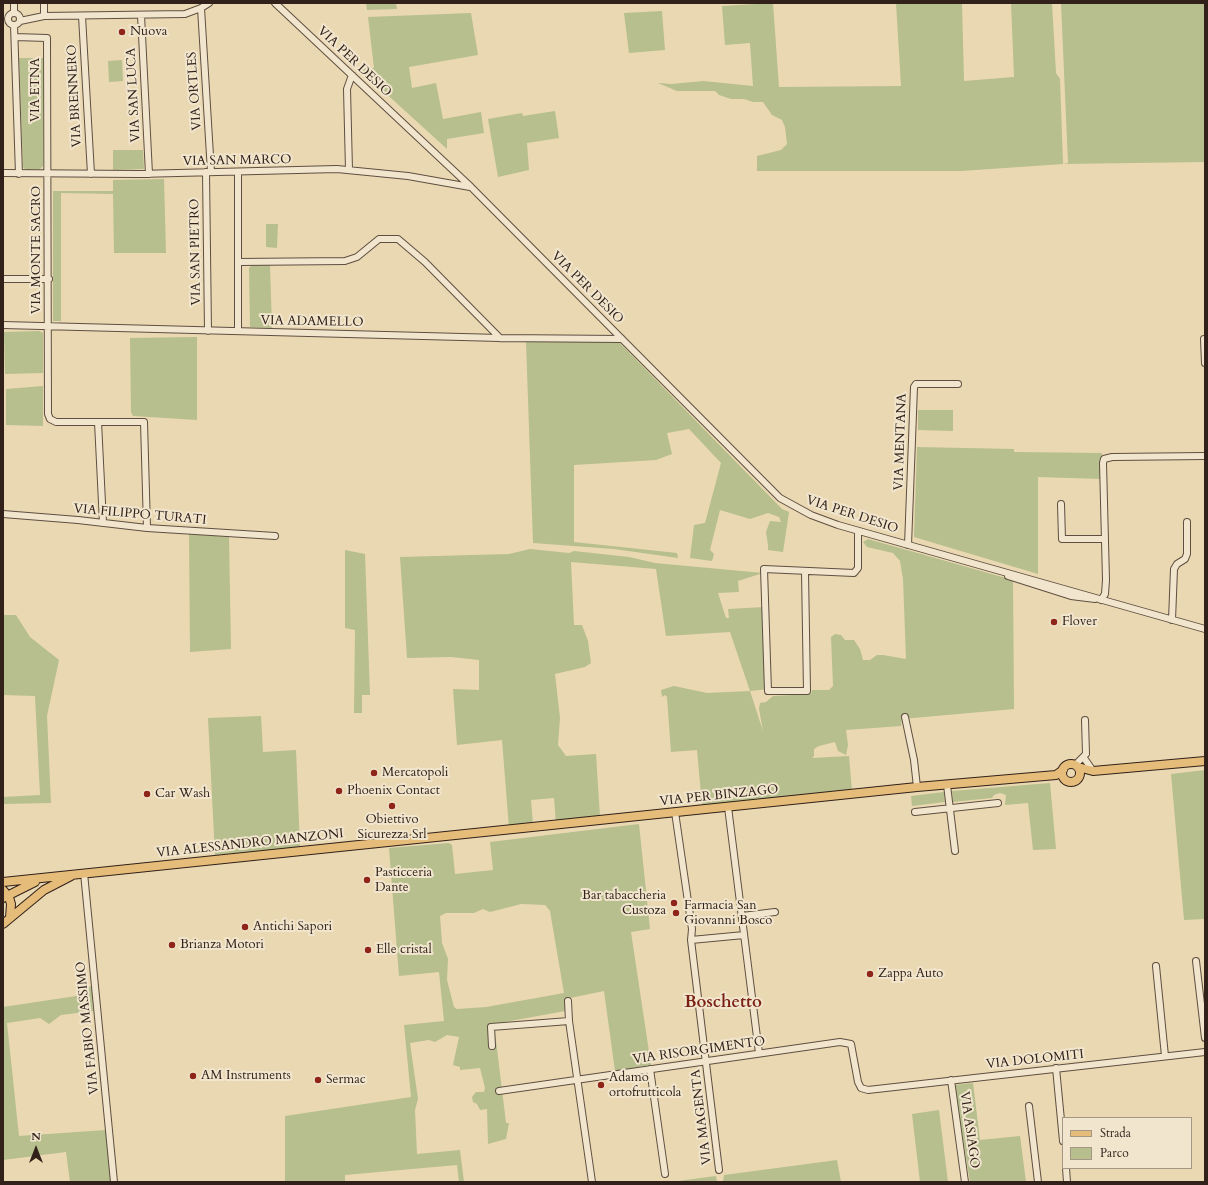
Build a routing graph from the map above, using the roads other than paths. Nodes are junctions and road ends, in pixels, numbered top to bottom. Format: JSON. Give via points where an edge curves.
{"nodes":[{"id":1,"x":14,"y":3,"type":"edge"},
{"id":2,"x":44,"y":3,"type":"edge"},
{"id":3,"x":209,"y":3,"type":"edge"},
{"id":4,"x":275,"y":3,"type":"edge"},
{"id":5,"x":201,"y":8,"type":"junction"},
{"id":6,"x":140,"y":15,"type":"junction"},
{"id":7,"x":44,"y":16,"type":"junction"},
{"id":8,"x":82,"y":16,"type":"junction"},
{"id":9,"x":13,"y":18,"type":"edge"},
{"id":10,"x":3,"y":20,"type":"edge"},
{"id":11,"x":15,"y":37,"type":"junction"},
{"id":12,"x":352,"y":75,"type":"junction"},
{"id":13,"x":349,"y":170,"type":"junction"},
{"id":14,"x":208,"y":172,"type":"junction"},
{"id":15,"x":238,"y":172,"type":"junction"},
{"id":16,"x":3,"y":173,"type":"edge"},
{"id":17,"x":19,"y":174,"type":"junction"},
{"id":18,"x":48,"y":174,"type":"junction"},
{"id":19,"x":91,"y":174,"type":"junction"},
{"id":20,"x":149,"y":174,"type":"junction"},
{"id":21,"x":471,"y":187,"type":"junction"},
{"id":22,"x":238,"y":262,"type":"junction"},
{"id":23,"x":3,"y":279,"type":"edge"},
{"id":24,"x":49,"y":279,"type":"junction"},
{"id":25,"x":3,"y":325,"type":"edge"},
{"id":26,"x":48,"y":326,"type":"junction"},
{"id":27,"x":208,"y":331,"type":"junction"},
{"id":28,"x":238,"y":331,"type":"junction"},
{"id":29,"x":500,"y":338,"type":"junction"},
{"id":30,"x":622,"y":339,"type":"junction"},
{"id":31,"x":1204,"y":339,"type":"edge"},
{"id":32,"x":1205,"y":364,"type":"edge"},
{"id":33,"x":958,"y":384,"type":"dead end"},
{"id":34,"x":98,"y":422,"type":"junction"},
{"id":35,"x":1205,"y":456,"type":"edge"},
{"id":36,"x":1061,"y":504,"type":"dead end"},
{"id":37,"x":3,"y":514,"type":"edge"},
{"id":38,"x":1187,"y":522,"type":"dead end"},
{"id":39,"x":103,"y":523,"type":"junction"},
{"id":40,"x":147,"y":528,"type":"junction"},
{"id":41,"x":858,"y":531,"type":"junction"},
{"id":42,"x":275,"y":536,"type":"dead end"},
{"id":43,"x":1105,"y":539,"type":"junction"},
{"id":44,"x":908,"y":544,"type":"junction"},
{"id":45,"x":805,"y":572,"type":"junction"},
{"id":46,"x":1101,"y":600,"type":"junction"},
{"id":47,"x":1172,"y":620,"type":"junction"},
{"id":48,"x":1205,"y":629,"type":"edge"},
{"id":49,"x":904,"y":717,"type":"dead end"},
{"id":50,"x":1085,"y":720,"type":"dead end"},
{"id":51,"x":1084,"y":758,"type":"junction"},
{"id":52,"x":1205,"y":761,"type":"edge"},
{"id":53,"x":1077,"y":769,"type":"junction"},
{"id":54,"x":1091,"y":771,"type":"junction"},
{"id":55,"x":1061,"y":775,"type":"junction"},
{"id":56,"x":947,"y":784,"type":"junction"},
{"id":57,"x":917,"y":787,"type":"junction"},
{"id":58,"x":998,"y":803,"type":"dead end"},
{"id":59,"x":728,"y":807,"type":"junction"},
{"id":60,"x":950,"y":808,"type":"junction"},
{"id":61,"x":675,"y":812,"type":"junction"},
{"id":62,"x":915,"y":812,"type":"dead end"},
{"id":63,"x":524,"y":828,"type":"joint"},
{"id":64,"x":955,"y":851,"type":"dead end"},
{"id":65,"x":80,"y":873,"type":"junction"},
{"id":66,"x":45,"y":878,"type":"junction"},
{"id":67,"x":3,"y":882,"type":"edge"},
{"id":68,"x":4,"y":894,"type":"edge"},
{"id":69,"x":775,"y":912,"type":"dead end"},
{"id":70,"x":742,"y":916,"type":"junction"},
{"id":71,"x":6,"y":921,"type":"edge"},
{"id":72,"x":744,"y":935,"type":"junction"},
{"id":73,"x":691,"y":940,"type":"junction"},
{"id":74,"x":1196,"y":961,"type":"dead end"},
{"id":75,"x":1156,"y":966,"type":"dead end"},
{"id":76,"x":568,"y":1001,"type":"dead end"},
{"id":77,"x":569,"y":1021,"type":"junction"},
{"id":78,"x":1205,"y":1038,"type":"edge"},
{"id":79,"x":492,"y":1046,"type":"dead end"},
{"id":80,"x":1205,"y":1052,"type":"edge"},
{"id":81,"x":759,"y":1053,"type":"junction"},
{"id":82,"x":1166,"y":1056,"type":"junction"},
{"id":83,"x":706,"y":1061,"type":"junction"},
{"id":84,"x":1056,"y":1068,"type":"junction"},
{"id":85,"x":650,"y":1069,"type":"junction"},
{"id":86,"x":578,"y":1079,"type":"junction"},
{"id":87,"x":951,"y":1080,"type":"junction"},
{"id":88,"x":868,"y":1090,"type":"joint"},
{"id":89,"x":499,"y":1091,"type":"dead end"},
{"id":90,"x":1029,"y":1106,"type":"dead end"},
{"id":91,"x":1062,"y":1131,"type":"edge"},
{"id":92,"x":1066,"y":1169,"type":"edge"},
{"id":93,"x":719,"y":1170,"type":"dead end"},
{"id":94,"x":665,"y":1174,"type":"dead end"},
{"id":95,"x":114,"y":1182,"type":"edge"},
{"id":96,"x":592,"y":1182,"type":"edge"},
{"id":97,"x":965,"y":1182,"type":"edge"},
{"id":98,"x":1038,"y":1182,"type":"edge"},
{"id":99,"x":1067,"y":1182,"type":"edge"}],
"edges":[{"from":1,"to":9,"type":"street"},
{"from":2,"to":7,"type":"street"},
{"from":3,"to":5,"type":"street"},
{"from":4,"to":12,"type":"street","name":"VIA PER DESIO"},
{"from":5,"to":6,"type":"street","via":[[185,14]]},
{"from":5,"to":14,"type":"street","name":"VIA ORTLES"},
{"from":6,"to":8,"type":"street"},
{"from":6,"to":20,"type":"street","name":"VIA SAN LUCA"},
{"from":7,"to":8,"type":"street"},
{"from":7,"to":9,"type":"street"},
{"from":8,"to":19,"type":"street","name":"VIA BRENNERO"},
{"from":9,"to":10,"type":"street"},
{"from":9,"to":11,"type":"street"},
{"from":11,"to":17,"type":"street"},
{"from":11,"to":18,"type":"street","name":"VIA ETNA","via":[[47,38]]},
{"from":12,"to":13,"type":"street","via":[[347,89]]},
{"from":12,"to":21,"type":"street","name":"VIA PER DESIO"},
{"from":13,"to":15,"type":"street","name":"VIA SAN MARCO"},
{"from":13,"to":21,"type":"street","name":"VIA SAN MARCO","via":[[408,176]]},
{"from":14,"to":15,"type":"street","name":"VIA SAN MARCO"},
{"from":14,"to":20,"type":"street","name":"VIA SAN MARCO"},
{"from":14,"to":27,"type":"street","name":"VIA SAN PIETRO"},
{"from":15,"to":22,"type":"street"},
{"from":16,"to":17,"type":"street","name":"VIA SAN MARCO"},
{"from":17,"to":18,"type":"street","name":"VIA SAN MARCO"},
{"from":18,"to":19,"type":"street","name":"VIA SAN MARCO"},
{"from":18,"to":24,"type":"street","name":"VIA MONTE SACRO"},
{"from":19,"to":20,"type":"street","name":"VIA SAN MARCO"},
{"from":21,"to":30,"type":"street","name":"VIA PER DESIO"},
{"from":22,"to":28,"type":"street"},
{"from":22,"to":29,"type":"street","via":[[345,261],[357,257],[379,239],[398,239],[425,262]]},
{"from":23,"to":24,"type":"street"},
{"from":24,"to":26,"type":"street","name":"VIA MONTE SACRO"},
{"from":25,"to":26,"type":"street","name":"VIA ADAMELLO"},
{"from":26,"to":27,"type":"street","name":"VIA ADAMELLO"},
{"from":26,"to":34,"type":"street","name":"VIA MONTE SACRO","via":[[50,419],[56,422]]},
{"from":27,"to":28,"type":"street","name":"VIA ADAMELLO"},
{"from":28,"to":29,"type":"street","name":"VIA ADAMELLO"},
{"from":29,"to":30,"type":"street","name":"VIA ADAMELLO"},
{"from":30,"to":41,"type":"street","name":"VIA PER DESIO","via":[[780,498],[811,515]]},
{"from":31,"to":32,"type":"street"},
{"from":33,"to":44,"type":"street","name":"VIA MENTANA","via":[[916,384],[914,387]]},
{"from":34,"to":39,"type":"street"},
{"from":34,"to":40,"type":"street","via":[[144,422]]},
{"from":35,"to":43,"type":"street","via":[[1112,457],[1104,460]]},
{"from":36,"to":43,"type":"street","via":[[1062,539]]},
{"from":37,"to":39,"type":"street","name":"VIA FILIPPO TURATI"},
{"from":38,"to":47,"type":"street","via":[[1187,554],[1174,569]]},
{"from":39,"to":40,"type":"street","name":"VIA FILIPPO TURATI"},
{"from":40,"to":42,"type":"street","name":"VIA FILIPPO TURATI"},
{"from":41,"to":44,"type":"street","name":"VIA PER DESIO"},
{"from":41,"to":45,"type":"street","via":[[857,571]]},
{"from":43,"to":46,"type":"street","via":[[1106,580]]},
{"from":44,"to":46,"type":"street","name":"VIA PER DESIO","via":[[994,569],[1013,578],[1071,596]]},
{"from":45,"to":45,"type":"street","via":[[764,569],[768,691],[807,691]]},
{"from":46,"to":47,"type":"street","name":"VIA PER DESIO"},
{"from":47,"to":48,"type":"street","name":"VIA PER DESIO"},
{"from":49,"to":57,"type":"street"},
{"from":50,"to":51,"type":"street"},
{"from":51,"to":53,"type":"street","name":"VIA PER BINZAGO"},
{"from":51,"to":54,"type":"street"},
{"from":52,"to":54,"type":"main road"},
{"from":53,"to":54,"type":"main road"},
{"from":53,"to":55,"type":"main road","name":"VIA PER BINZAGO","via":[[1068,765]]},
{"from":53,"to":55,"type":"main road","name":"VIA PER BINZAGO","via":[[1073,782]]},
{"from":55,"to":56,"type":"main road","name":"VIA PER BINZAGO"},
{"from":56,"to":57,"type":"main road","name":"VIA PER BINZAGO"},
{"from":56,"to":60,"type":"street"},
{"from":57,"to":59,"type":"main road","name":"VIA PER BINZAGO"},
{"from":58,"to":60,"type":"street"},
{"from":59,"to":61,"type":"main road","name":"VIA PER BINZAGO"},
{"from":59,"to":70,"type":"street"},
{"from":60,"to":62,"type":"street"},
{"from":60,"to":64,"type":"street"},
{"from":61,"to":63,"type":"main road","name":"VIA PER BINZAGO"},
{"from":61,"to":73,"type":"street","name":"VIA MAGENTA","via":[[692,929]]},
{"from":63,"to":65,"type":"main road","name":"VIA ALESSANDRO MANZONI"},
{"from":65,"to":66,"type":"main road","name":"VIA ALESSANDRO MANZONI"},
{"from":65,"to":71,"type":"main road","via":[[44,890]]},
{"from":65,"to":95,"type":"street","name":"VIA FABIO MASSIMO"},
{"from":66,"to":67,"type":"main road","name":"VIA ALESSANDRO MANZONI"},
{"from":66,"to":68,"type":"main road"},
{"from":68,"to":71,"type":"main road","via":[[11,904]]},
{"from":69,"to":70,"type":"street"},
{"from":70,"to":72,"type":"street"},
{"from":72,"to":73,"type":"street"},
{"from":72,"to":81,"type":"street"},
{"from":73,"to":83,"type":"street","name":"VIA MAGENTA"},
{"from":74,"to":78,"type":"street"},
{"from":75,"to":82,"type":"street"},
{"from":76,"to":77,"type":"street"},
{"from":77,"to":79,"type":"street","via":[[491,1027]]},
{"from":77,"to":86,"type":"street"},
{"from":80,"to":82,"type":"street","name":"VIA DOLOMITI"},
{"from":81,"to":83,"type":"street","name":"VIA RISORGIMENTO"},
{"from":81,"to":88,"type":"street","name":"VIA RISORGIMENTO","via":[[846,1042],[851,1044],[858,1082],[861,1088]]},
{"from":82,"to":84,"type":"street","name":"VIA DOLOMITI"},
{"from":83,"to":85,"type":"street","name":"VIA RISORGIMENTO"},
{"from":83,"to":93,"type":"street","name":"VIA MAGENTA"},
{"from":84,"to":87,"type":"street","name":"VIA DOLOMITI"},
{"from":84,"to":91,"type":"street"},
{"from":85,"to":86,"type":"street","name":"VIA RISORGIMENTO"},
{"from":85,"to":94,"type":"street"},
{"from":86,"to":89,"type":"street","name":"VIA RISORGIMENTO"},
{"from":86,"to":96,"type":"street"},
{"from":87,"to":88,"type":"street","name":"VIA DOLOMITI"},
{"from":87,"to":97,"type":"street","name":"VIA ASIAGO"},
{"from":90,"to":98,"type":"street"},
{"from":92,"to":99,"type":"street"}]}
